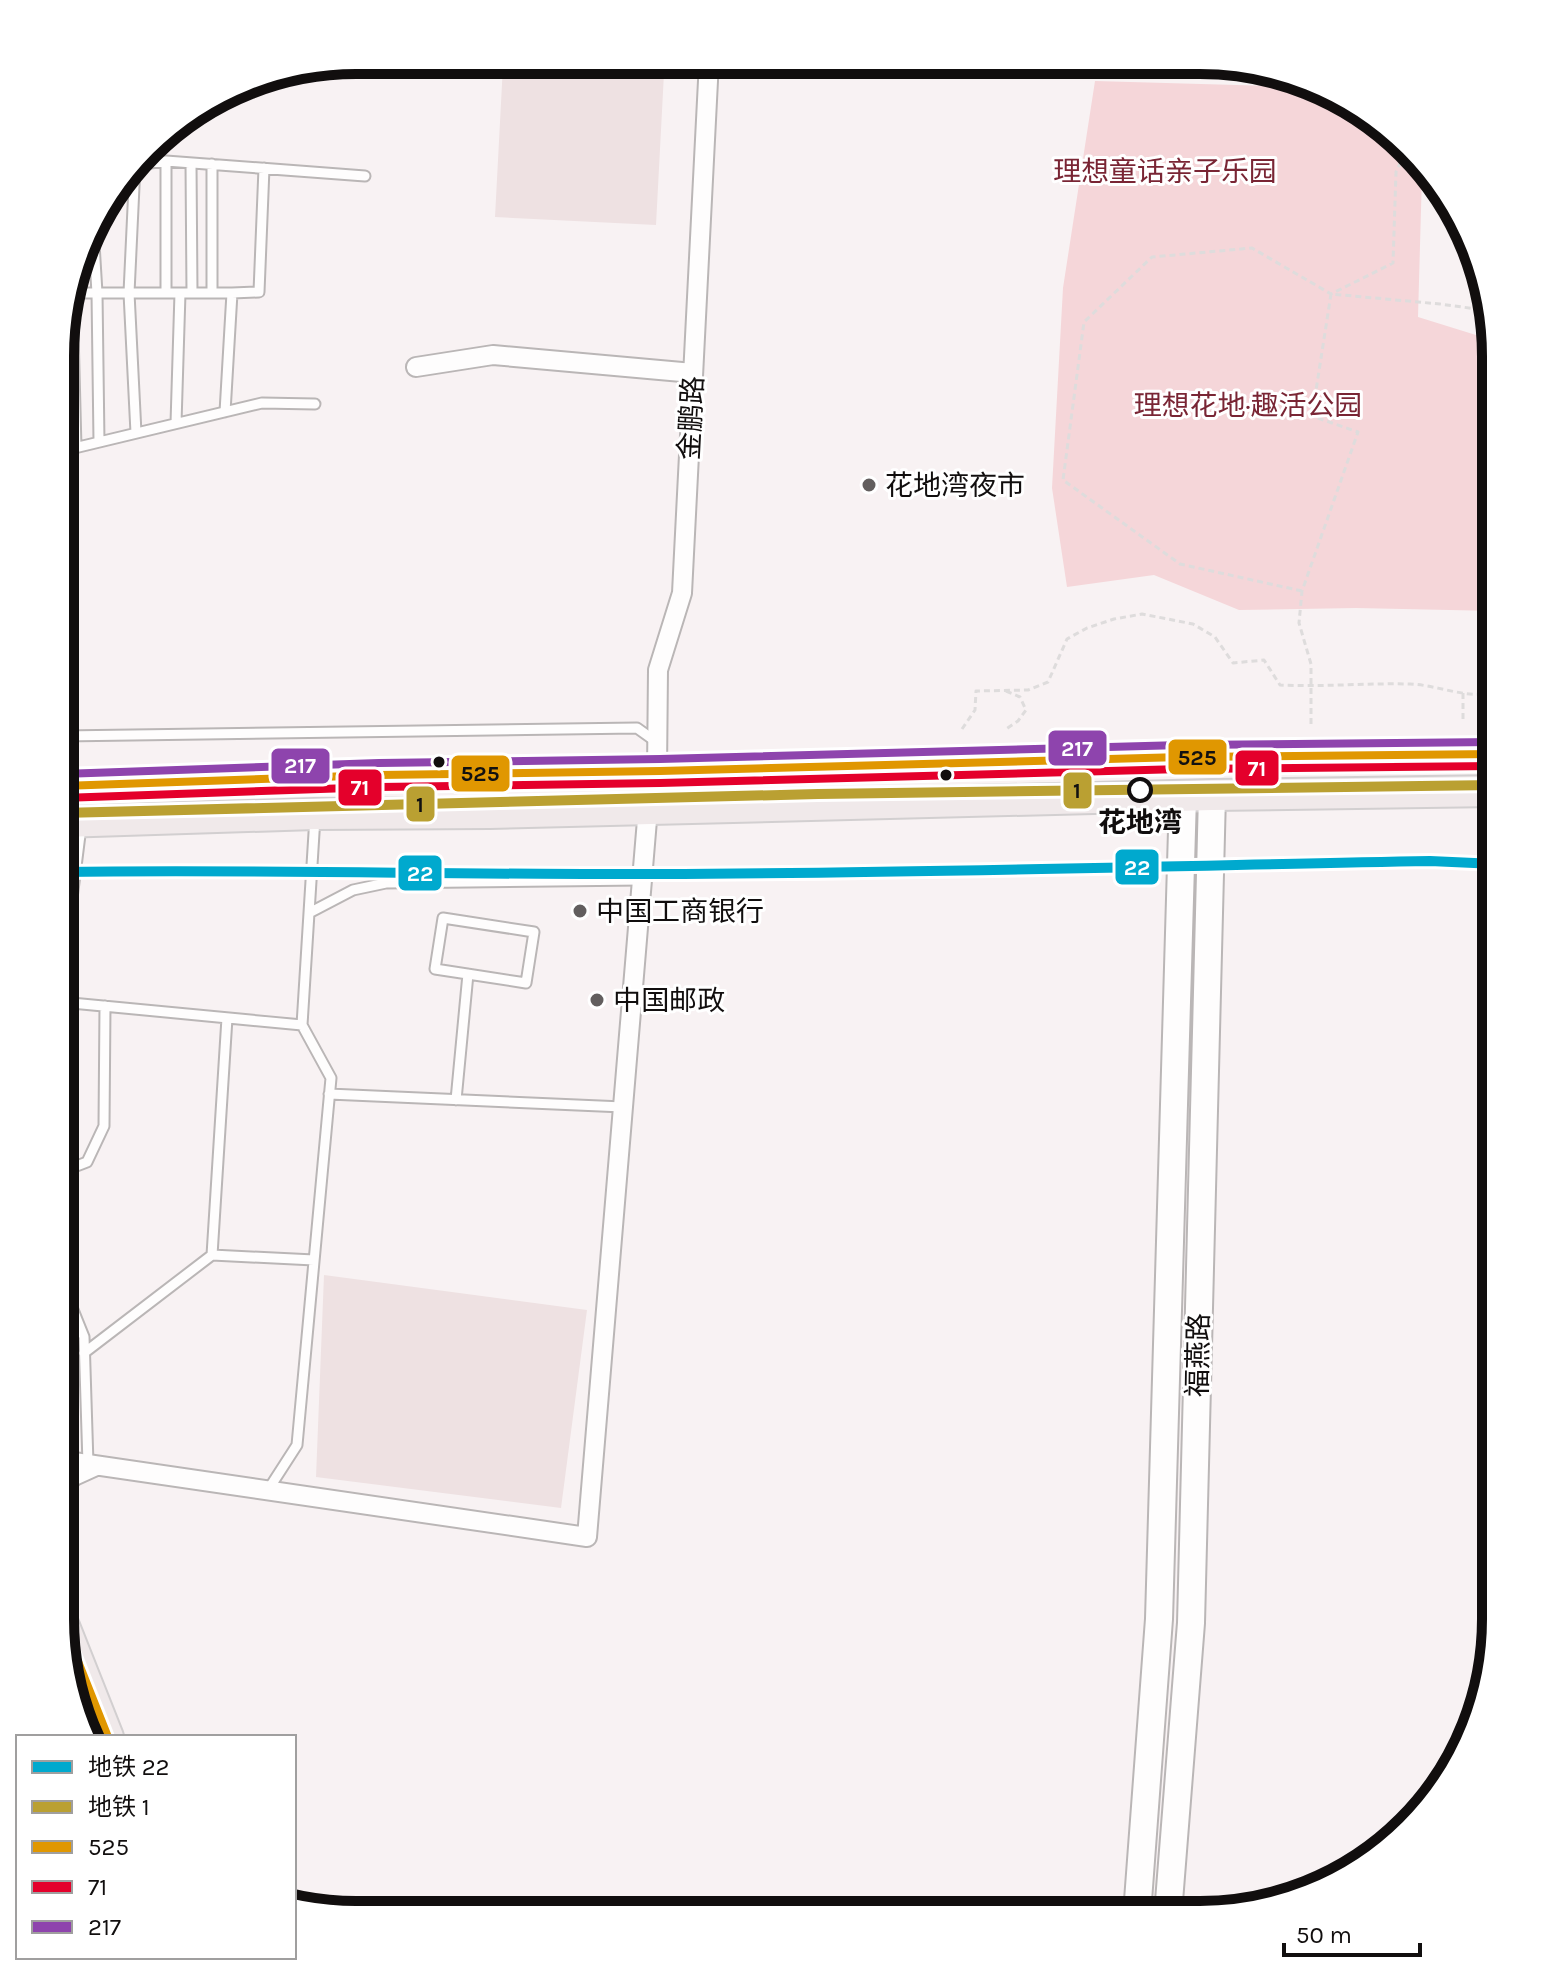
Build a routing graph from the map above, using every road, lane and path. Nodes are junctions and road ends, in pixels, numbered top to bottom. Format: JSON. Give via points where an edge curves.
{"nodes":[{"id":1,"x":708,"y":75,"type":"edge"},
{"id":2,"x":1402,"y":159,"type":"edge"},
{"id":3,"x":166,"y":161,"type":"junction"},
{"id":4,"x":150,"y":163,"type":"edge"},
{"id":5,"x":191,"y":163,"type":"junction"},
{"id":6,"x":212,"y":164,"type":"junction"},
{"id":7,"x":264,"y":168,"type":"junction"},
{"id":8,"x":365,"y":176,"type":"dead end"},
{"id":9,"x":134,"y":181,"type":"edge"},
{"id":10,"x":94,"y":250,"type":"edge"},
{"id":11,"x":81,"y":293,"type":"edge"},
{"id":12,"x":97,"y":293,"type":"junction"},
{"id":13,"x":129,"y":293,"type":"junction"},
{"id":14,"x":166,"y":293,"type":"junction"},
{"id":15,"x":180,"y":293,"type":"junction"},
{"id":16,"x":192,"y":293,"type":"junction"},
{"id":17,"x":212,"y":293,"type":"junction"},
{"id":18,"x":232,"y":293,"type":"junction"},
{"id":19,"x":1331,"y":294,"type":"junction"},
{"id":20,"x":1478,"y":309,"type":"edge"},
{"id":21,"x":416,"y":367,"type":"dead end"},
{"id":22,"x":74,"y":370,"type":"edge"},
{"id":23,"x":693,"y":373,"type":"junction"},
{"id":24,"x":315,"y":404,"type":"dead end"},
{"id":25,"x":225,"y":412,"type":"junction"},
{"id":26,"x":176,"y":423,"type":"junction"},
{"id":27,"x":136,"y":433,"type":"junction"},
{"id":28,"x":99,"y":442,"type":"junction"},
{"id":29,"x":76,"y":448,"type":"joint"},
{"id":30,"x":1302,"y":591,"type":"junction"},
{"id":31,"x":1310,"y":687,"type":"junction"},
{"id":32,"x":1003,"y":689,"type":"junction"},
{"id":33,"x":1463,"y":693,"type":"junction"},
{"id":34,"x":1482,"y":695,"type":"edge"},
{"id":35,"x":1463,"y":720,"type":"dead end"},
{"id":36,"x":1311,"y":724,"type":"dead end"},
{"id":37,"x":962,"y":729,"type":"dead end"},
{"id":38,"x":1006,"y":729,"type":"dead end"},
{"id":39,"x":74,"y":736,"type":"edge"},
{"id":40,"x":1482,"y":754,"type":"edge"},
{"id":41,"x":658,"y":757,"type":"junction"},
{"id":42,"x":74,"y":786,"type":"edge"},
{"id":43,"x":1482,"y":791,"type":"edge"},
{"id":44,"x":1198,"y":796,"type":"junction"},
{"id":45,"x":648,"y":808,"type":"junction"},
{"id":46,"x":315,"y":814,"type":"junction"},
{"id":47,"x":74,"y":822,"type":"edge"},
{"id":48,"x":642,"y":880,"type":"junction"},
{"id":49,"x":309,"y":913,"type":"junction"},
{"id":50,"x":468,"y":974,"type":"junction"},
{"id":51,"x":74,"y":1003,"type":"edge"},
{"id":52,"x":105,"y":1006,"type":"junction"},
{"id":53,"x":227,"y":1018,"type":"junction"},
{"id":54,"x":302,"y":1025,"type":"junction"},
{"id":55,"x":329,"y":1094,"type":"junction"},
{"id":56,"x":456,"y":1100,"type":"junction"},
{"id":57,"x":623,"y":1107,"type":"junction"},
{"id":58,"x":74,"y":1167,"type":"edge"},
{"id":59,"x":212,"y":1255,"type":"junction"},
{"id":60,"x":314,"y":1260,"type":"junction"},
{"id":61,"x":74,"y":1312,"type":"edge"},
{"id":62,"x":84,"y":1353,"type":"junction"},
{"id":63,"x":74,"y":1462,"type":"edge"},
{"id":64,"x":92,"y":1465,"type":"junction"},
{"id":65,"x":74,"y":1476,"type":"edge"},
{"id":66,"x":268,"y":1490,"type":"junction"},
{"id":67,"x":76,"y":1657,"type":"edge"},
{"id":68,"x":107,"y":1735,"type":"edge"},
{"id":69,"x":1138,"y":1900,"type":"edge"},
{"id":70,"x":1169,"y":1900,"type":"edge"}],
"edges":[{"from":1,"to":23,"type":"street","name":"金鹏路"},
{"from":2,"to":19,"type":"path","via":[[1396,172],[1393,263]]},
{"from":3,"to":4,"type":"lane"},
{"from":3,"to":5,"type":"lane"},
{"from":3,"to":14,"type":"lane"},
{"from":5,"to":6,"type":"lane"},
{"from":5,"to":16,"type":"lane"},
{"from":6,"to":7,"type":"lane"},
{"from":6,"to":17,"type":"lane"},
{"from":7,"to":8,"type":"lane"},
{"from":7,"to":18,"type":"lane","via":[[259,292]]},
{"from":9,"to":13,"type":"lane"},
{"from":10,"to":12,"type":"lane"},
{"from":11,"to":12,"type":"lane"},
{"from":12,"to":13,"type":"lane"},
{"from":12,"to":28,"type":"lane"},
{"from":13,"to":14,"type":"lane"},
{"from":13,"to":27,"type":"lane"},
{"from":14,"to":15,"type":"lane"},
{"from":15,"to":16,"type":"lane"},
{"from":15,"to":26,"type":"lane"},
{"from":16,"to":17,"type":"lane"},
{"from":17,"to":18,"type":"lane"},
{"from":18,"to":25,"type":"lane"},
{"from":19,"to":20,"type":"path"},
{"from":19,"to":30,"type":"path","via":[[1312,416],[1358,432]]},
{"from":19,"to":30,"type":"path","via":[[1252,248],[1152,257],[1084,322],[1063,480],[1180,564]]},
{"from":21,"to":23,"type":"street","via":[[493,355]]},
{"from":22,"to":29,"type":"lane"},
{"from":23,"to":41,"type":"street","name":"金鹏路","via":[[682,593],[658,670]]},
{"from":24,"to":25,"type":"lane","via":[[262,403]]},
{"from":25,"to":26,"type":"lane"},
{"from":26,"to":27,"type":"lane"},
{"from":27,"to":28,"type":"lane"},
{"from":28,"to":29,"type":"lane"},
{"from":30,"to":31,"type":"path","via":[[1299,623],[1311,664]]},
{"from":31,"to":32,"type":"path","via":[[1280,685],[1264,660],[1233,663],[1215,637],[1193,624],[1142,614],[1114,619],[1067,639],[1048,682],[1028,690]]},
{"from":31,"to":33,"type":"path","via":[[1413,684]]},
{"from":31,"to":36,"type":"path"},
{"from":32,"to":37,"type":"path","via":[[976,691],[975,710]]},
{"from":32,"to":38,"type":"path","via":[[1020,697],[1026,710]]},
{"from":33,"to":34,"type":"path"},
{"from":33,"to":35,"type":"path"},
{"from":39,"to":41,"type":"lane","via":[[637,728]]},
{"from":40,"to":41,"type":"main road","via":[[1024,760]]},
{"from":41,"to":42,"type":"main road","via":[[378,775]]},
{"from":43,"to":44,"type":"main road"},
{"from":44,"to":45,"type":"main road"},
{"from":44,"to":69,"type":"street","name":"福燕路","via":[[1159,1619]]},
{"from":44,"to":70,"type":"street","name":"福燕路","via":[[1191,1623]]},
{"from":45,"to":46,"type":"main road"},
{"from":45,"to":48,"type":"street"},
{"from":46,"to":47,"type":"main road"},
{"from":46,"to":49,"type":"lane"},
{"from":48,"to":49,"type":"lane","via":[[386,883],[353,890]]},
{"from":48,"to":57,"type":"street"},
{"from":49,"to":54,"type":"lane"},
{"from":50,"to":50,"type":"lane","via":[[526,983],[534,932],[443,918],[435,969]]},
{"from":50,"to":56,"type":"lane"},
{"from":51,"to":52,"type":"lane"},
{"from":52,"to":53,"type":"lane"},
{"from":52,"to":58,"type":"lane","via":[[104,1126],[87,1162]]},
{"from":53,"to":54,"type":"lane"},
{"from":53,"to":59,"type":"lane"},
{"from":54,"to":55,"type":"lane","via":[[331,1078]]},
{"from":55,"to":56,"type":"lane"},
{"from":55,"to":60,"type":"lane"},
{"from":56,"to":57,"type":"lane"},
{"from":57,"to":66,"type":"street","via":[[587,1537]]},
{"from":59,"to":60,"type":"lane"},
{"from":59,"to":62,"type":"lane"},
{"from":60,"to":66,"type":"lane","via":[[297,1445]]},
{"from":61,"to":62,"type":"lane"},
{"from":62,"to":64,"type":"lane"},
{"from":63,"to":64,"type":"street"},
{"from":64,"to":65,"type":"street"},
{"from":64,"to":66,"type":"street"},
{"from":67,"to":68,"type":"main road"}]}
